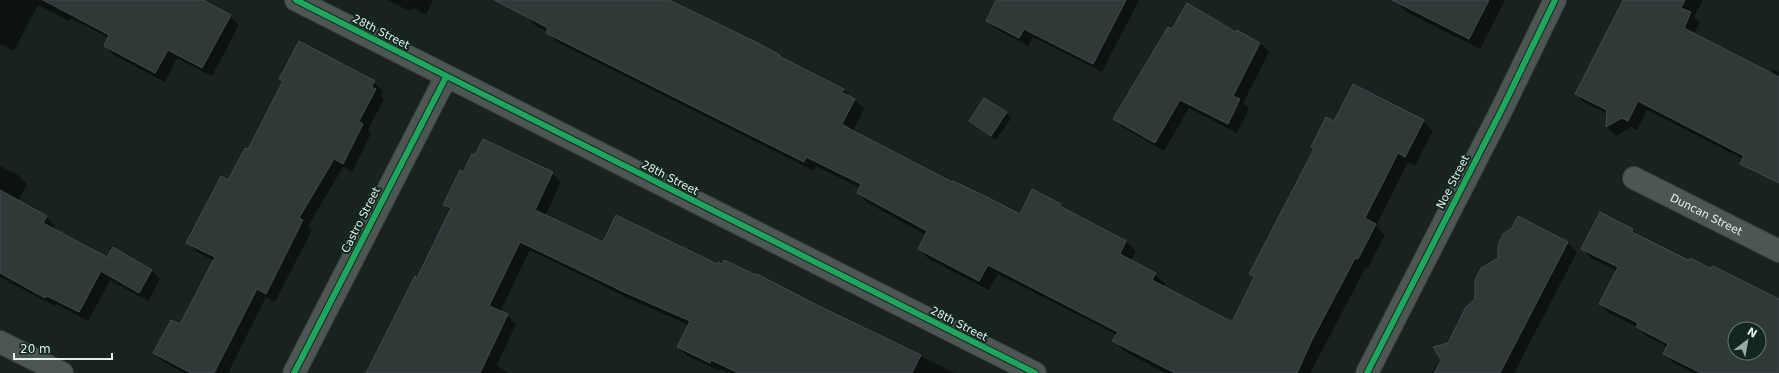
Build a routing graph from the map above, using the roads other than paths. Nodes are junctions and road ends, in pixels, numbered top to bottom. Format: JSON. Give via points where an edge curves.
{"nodes":[{"id":1,"x":296,"y":0,"type":"edge"},
{"id":2,"x":1555,"y":0,"type":"edge"},
{"id":3,"x":446,"y":77,"type":"junction"},
{"id":4,"x":1634,"y":178,"type":"dead end"},
{"id":5,"x":1779,"y":251,"type":"edge"},
{"id":6,"x":0,"y":342,"type":"edge"},
{"id":7,"x":62,"y":373,"type":"edge"},
{"id":8,"x":294,"y":373,"type":"edge"},
{"id":9,"x":1035,"y":373,"type":"edge"},
{"id":10,"x":1367,"y":373,"type":"edge"}],
"edges":[{"from":1,"to":3,"type":"street","name":"28th Street"},
{"from":2,"to":10,"type":"street","name":"Noe Street"},
{"from":3,"to":8,"type":"street","name":"Castro Street"},
{"from":3,"to":9,"type":"street","name":"28th Street"},
{"from":4,"to":5,"type":"street","name":"Duncan Street"},
{"from":6,"to":7,"type":"street"}]}
